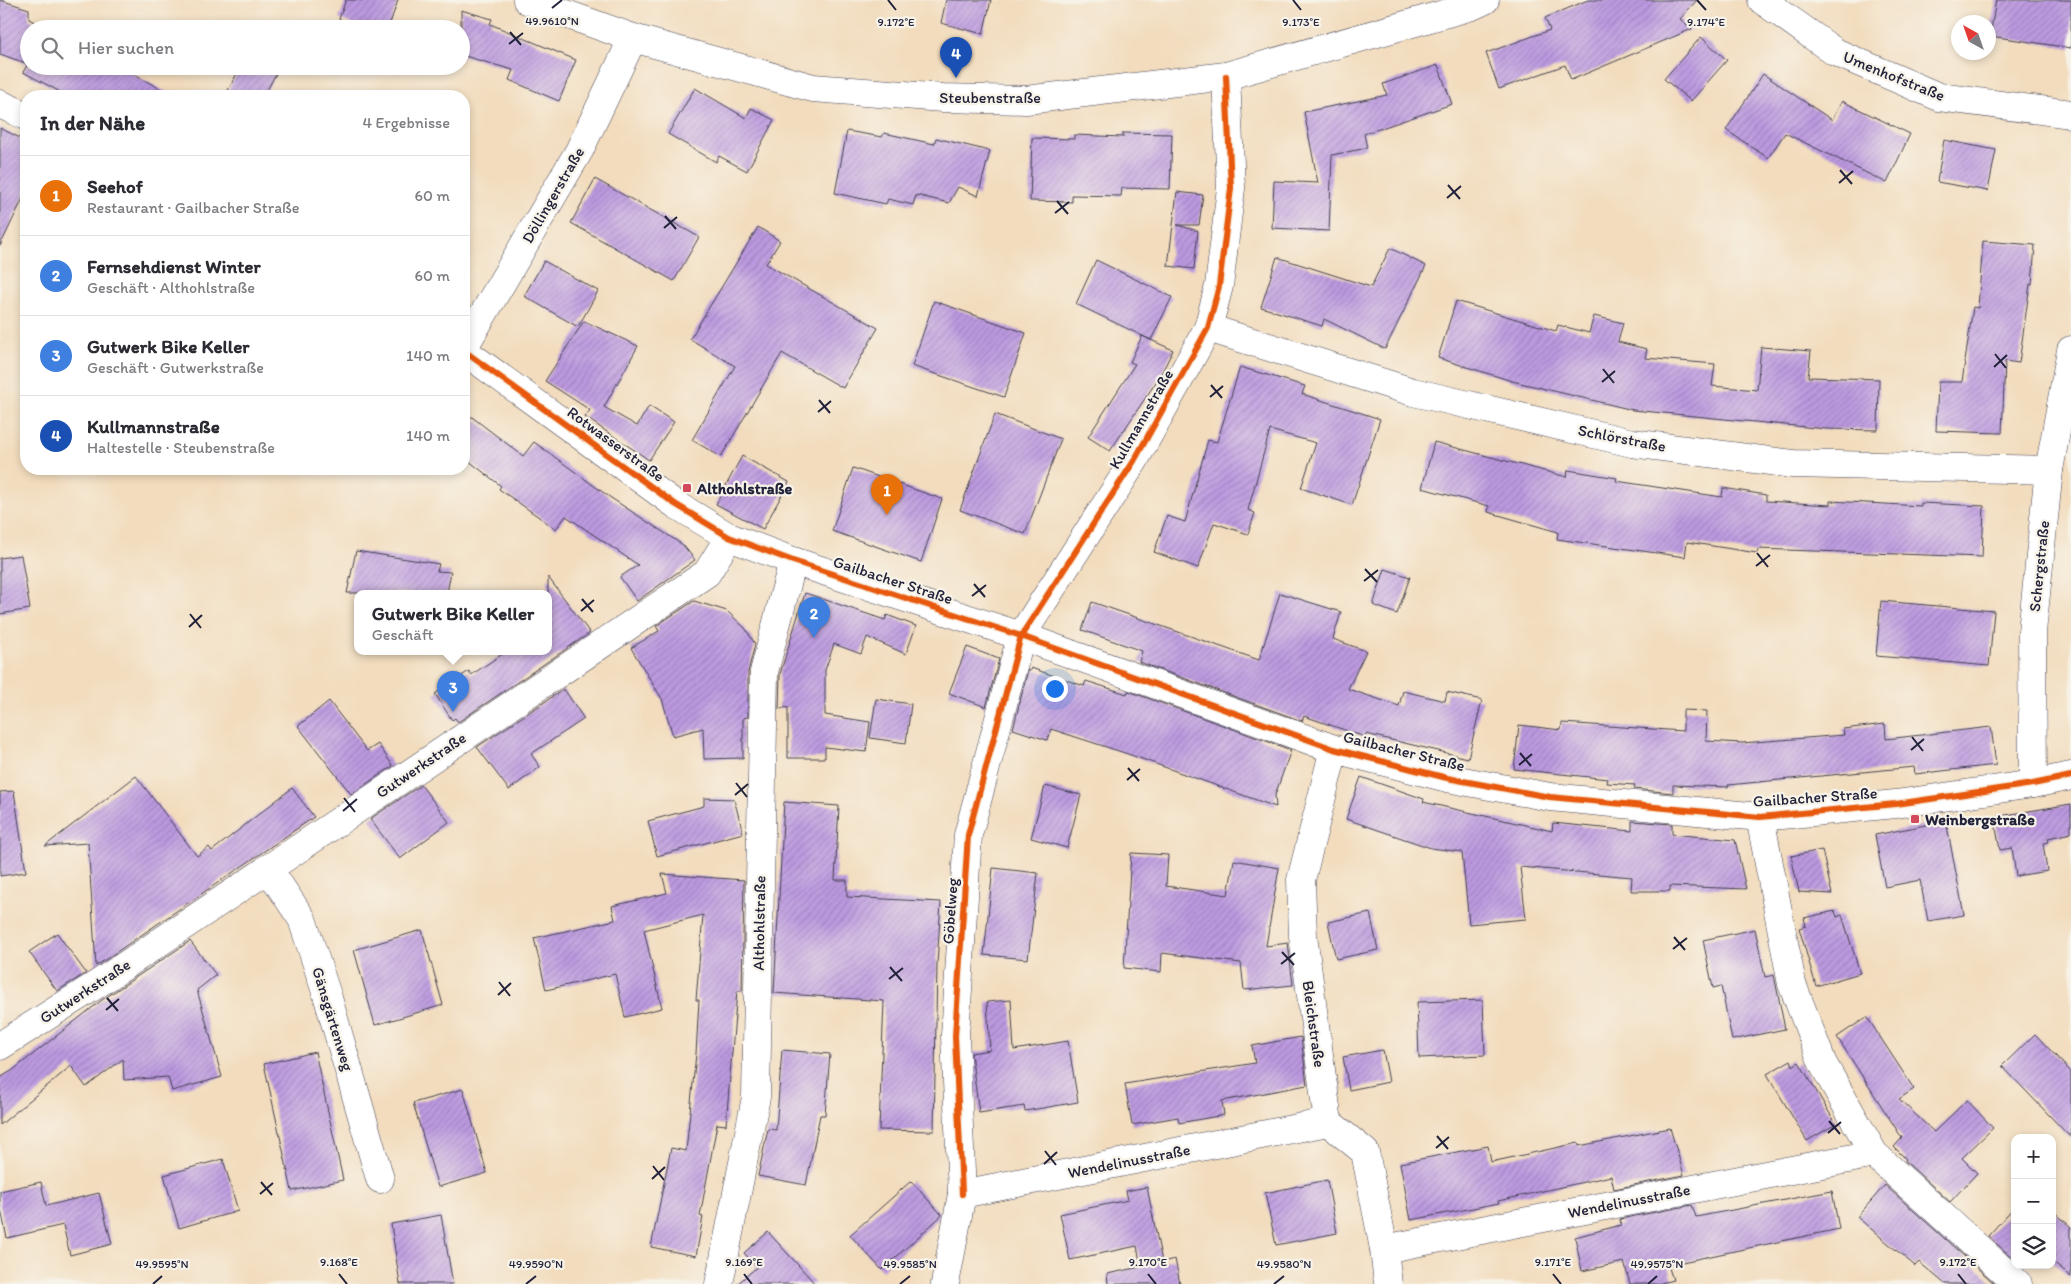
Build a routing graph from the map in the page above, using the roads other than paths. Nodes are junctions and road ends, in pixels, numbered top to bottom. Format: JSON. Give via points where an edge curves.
{"nodes":[{"id":1,"x":527,"y":0,"type":"edge"},
{"id":2,"x":1485,"y":0,"type":"edge"},
{"id":3,"x":1762,"y":0,"type":"edge"},
{"id":4,"x":633,"y":38,"type":"junction"},
{"id":5,"x":1226,"y":76,"type":"junction"},
{"id":6,"x":0,"y":104,"type":"edge"},
{"id":7,"x":20,"y":113,"type":"edge"},
{"id":8,"x":2071,"y":114,"type":"edge"},
{"id":9,"x":1208,"y":328,"type":"junction"},
{"id":10,"x":470,"y":336,"type":"edge"},
{"id":11,"x":2071,"y":350,"type":"edge"},
{"id":12,"x":470,"y":355,"type":"edge"},
{"id":13,"x":2049,"y":470,"type":"junction"},
{"id":14,"x":729,"y":537,"type":"junction"},
{"id":15,"x":758,"y":548,"type":"joint"},
{"id":16,"x":793,"y":561,"type":"junction"},
{"id":17,"x":1021,"y":636,"type":"junction"},
{"id":18,"x":1334,"y":749,"type":"junction"},
{"id":19,"x":2071,"y":776,"type":"edge"},
{"id":20,"x":2033,"y":784,"type":"junction"},
{"id":21,"x":1760,"y":817,"type":"junction"},
{"id":22,"x":268,"y":868,"type":"junction"},
{"id":23,"x":0,"y":1046,"type":"edge"},
{"id":24,"x":1328,"y":1122,"type":"junction"},
{"id":25,"x":1874,"y":1154,"type":"junction"},
{"id":26,"x":380,"y":1179,"type":"dead end"},
{"id":27,"x":962,"y":1194,"type":"junction"},
{"id":28,"x":1384,"y":1249,"type":"junction"},
{"id":29,"x":719,"y":1284,"type":"edge"},
{"id":30,"x":945,"y":1284,"type":"edge"},
{"id":31,"x":1388,"y":1284,"type":"edge"},
{"id":32,"x":2018,"y":1284,"type":"edge"}],
"edges":[{"from":1,"to":4,"type":"street","name":"Steubenstraße"},
{"from":2,"to":5,"type":"street","name":"Steubenstraße"},
{"from":3,"to":8,"type":"street","name":"Umenhofstraße","via":[[1835,52],[1938,97]]},
{"from":4,"to":5,"type":"street","name":"Steubenstraße","via":[[813,88],[943,98],[1026,100]]},
{"from":4,"to":10,"type":"street","name":"Döllingerstraße","via":[[579,151]]},
{"from":5,"to":9,"type":"street","name":"Kullmannstraße","via":[[1231,188],[1219,286]]},
{"from":6,"to":7,"type":"street"},
{"from":9,"to":13,"type":"street","name":"Schlörstraße","via":[[1413,392],[1632,443],[1793,464]]},
{"from":9,"to":17,"type":"street","name":"Kullmannstraße","via":[[1134,461]]},
{"from":11,"to":13,"type":"street","name":"Schergstraße"},
{"from":12,"to":14,"type":"street","name":"Rotwasserstraße","via":[[675,504]]},
{"from":13,"to":20,"type":"street","name":"Schergstraße","via":[[2032,632]]},
{"from":14,"to":15,"type":"street","name":"Rotwasserstraße"},
{"from":14,"to":22,"type":"street","name":"Gutwerkstraße","via":[[707,573]]},
{"from":15,"to":16,"type":"street","name":"Gailbacher Straße"},
{"from":16,"to":17,"type":"street","name":"Gailbacher Straße"},
{"from":16,"to":29,"type":"street","name":"Althohlstraße","via":[[764,672],[756,1097]]},
{"from":17,"to":18,"type":"street","name":"Gailbacher Straße"},
{"from":17,"to":27,"type":"street","name":"Göbelweg","via":[[968,835],[955,1036]]},
{"from":18,"to":21,"type":"street","name":"Gailbacher Straße","via":[[1447,778],[1550,797]]},
{"from":18,"to":24,"type":"street","name":"Bleichstraße","via":[[1302,880],[1303,936]]},
{"from":19,"to":20,"type":"street","name":"Gailbacher Straße"},
{"from":20,"to":21,"type":"street","name":"Gailbacher Straße","via":[[1842,811]]},
{"from":21,"to":25,"type":"street","via":[[1792,984],[1823,1064]]},
{"from":22,"to":23,"type":"street","name":"Gutwerkstraße"},
{"from":22,"to":26,"type":"street","name":"Gänsgärtenweg","via":[[302,919]]},
{"from":24,"to":27,"type":"street","name":"Wendelinusstraße"},
{"from":24,"to":28,"type":"street","via":[[1365,1152]]},
{"from":25,"to":28,"type":"street","name":"Wendelinusstraße"},
{"from":25,"to":32,"type":"street"},
{"from":27,"to":30,"type":"street"},
{"from":28,"to":31,"type":"street"}]}
